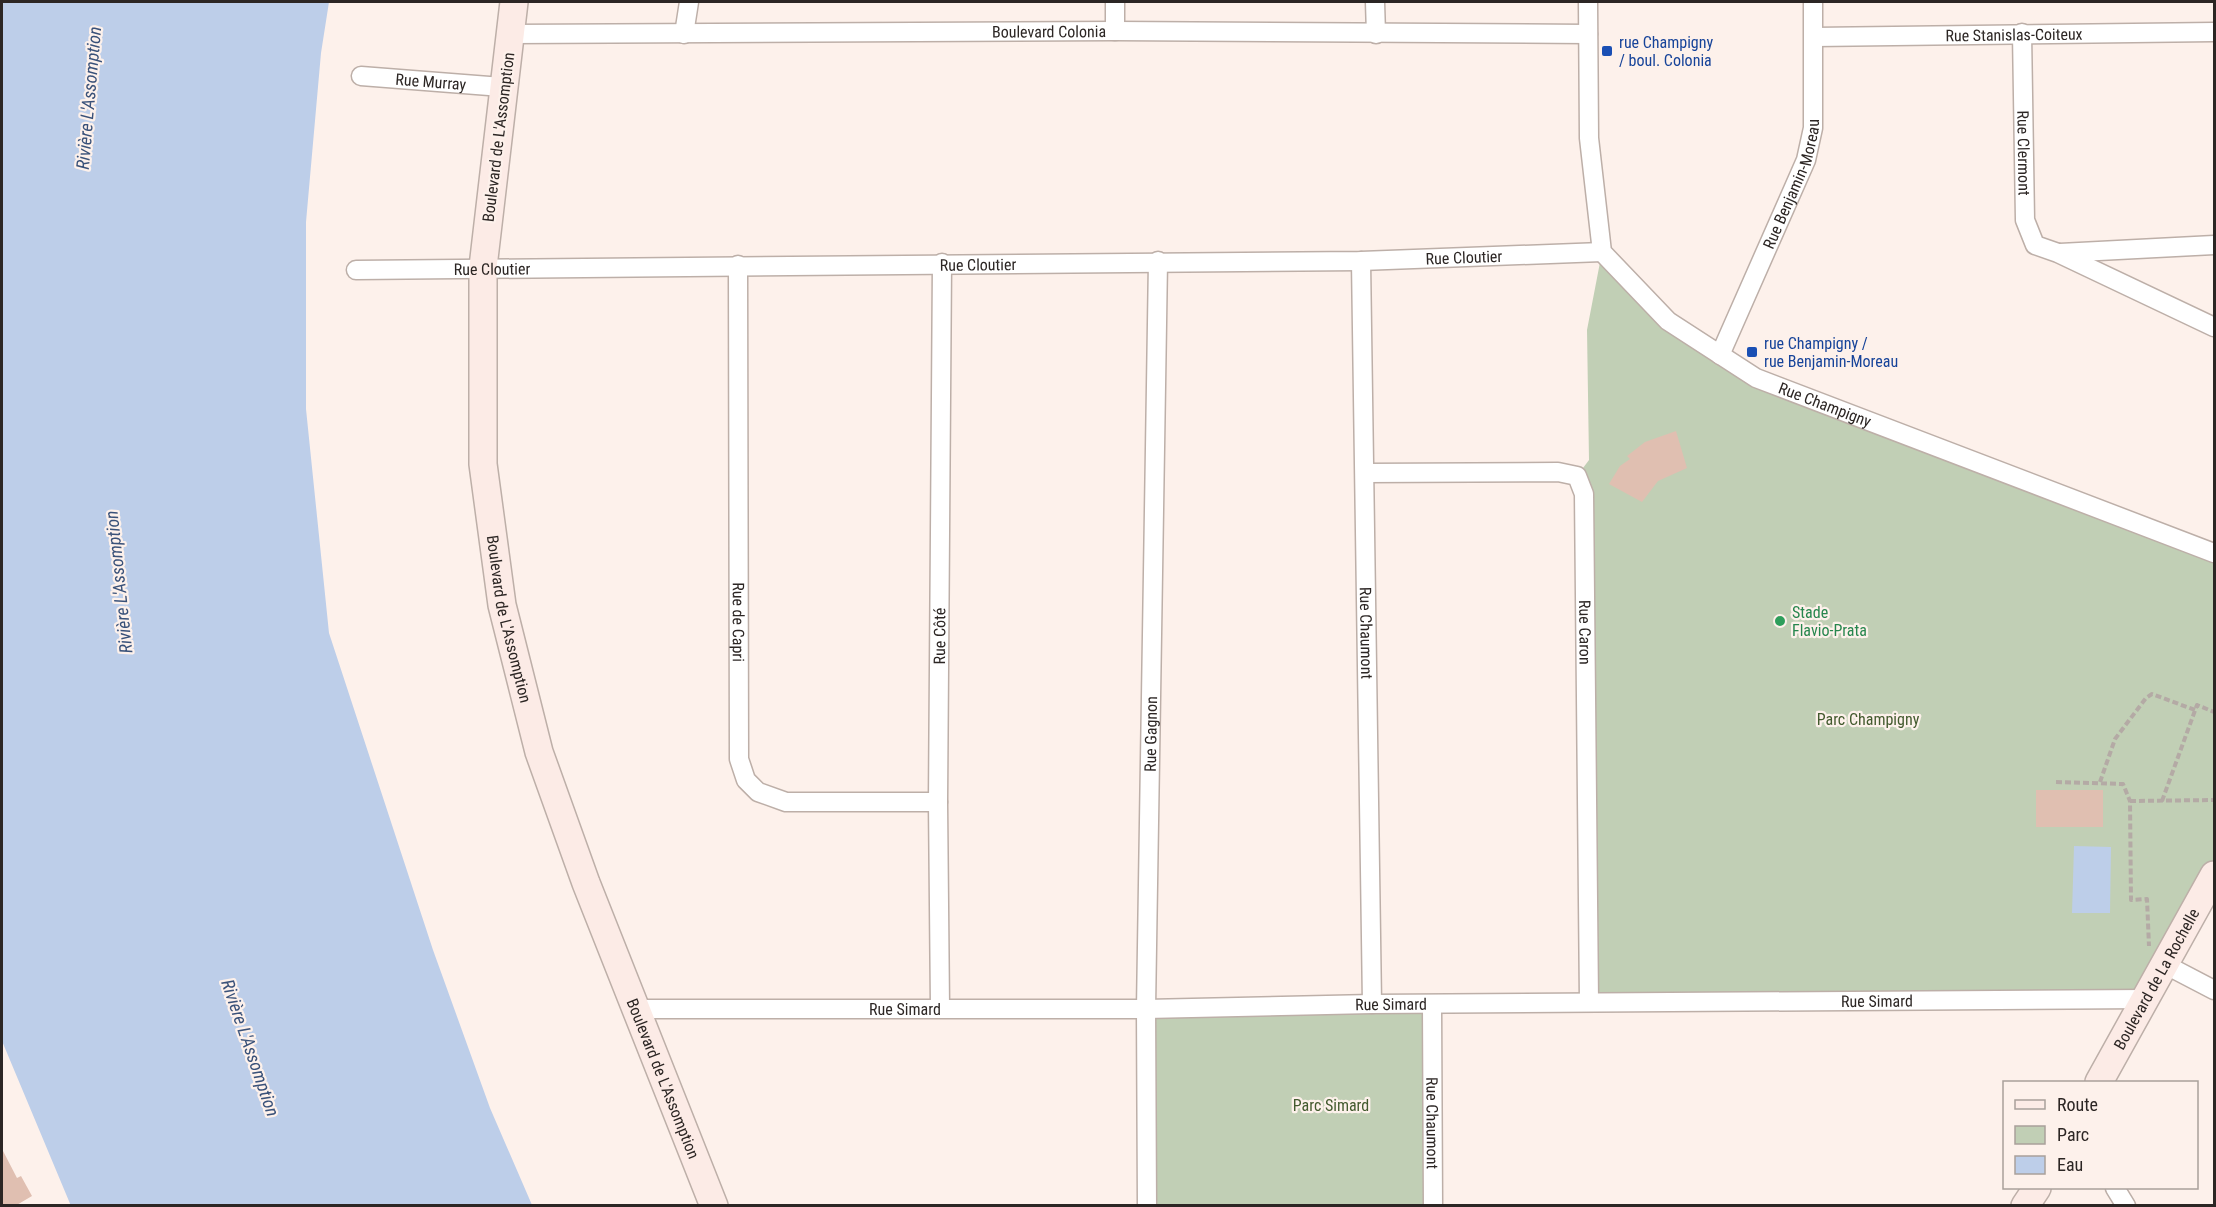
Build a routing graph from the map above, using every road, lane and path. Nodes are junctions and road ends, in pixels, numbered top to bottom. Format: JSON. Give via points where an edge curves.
{"nodes":[{"id":1,"x":514,"y":2,"type":"edge"},
{"id":2,"x":689,"y":2,"type":"edge"},
{"id":3,"x":1115,"y":2,"type":"edge"},
{"id":4,"x":1375,"y":2,"type":"edge"},
{"id":5,"x":1588,"y":2,"type":"edge"},
{"id":6,"x":1813,"y":2,"type":"edge"},
{"id":7,"x":1115,"y":30,"type":"junction"},
{"id":8,"x":2214,"y":32,"type":"edge"},
{"id":9,"x":1588,"y":33,"type":"junction"},
{"id":10,"x":2022,"y":33,"type":"junction"},
{"id":11,"x":511,"y":34,"type":"junction"},
{"id":12,"x":684,"y":34,"type":"junction"},
{"id":13,"x":1376,"y":34,"type":"junction"},
{"id":14,"x":1814,"y":37,"type":"junction"},
{"id":15,"x":361,"y":76,"type":"dead end"},
{"id":16,"x":502,"y":87,"type":"junction"},
{"id":17,"x":2214,"y":245,"type":"edge"},
{"id":18,"x":1602,"y":252,"type":"junction"},
{"id":19,"x":2058,"y":253,"type":"junction"},
{"id":20,"x":1158,"y":261,"type":"junction"},
{"id":21,"x":1361,"y":261,"type":"junction"},
{"id":22,"x":942,"y":263,"type":"junction"},
{"id":23,"x":738,"y":265,"type":"junction"},
{"id":24,"x":483,"y":267,"type":"junction"},
{"id":25,"x":356,"y":270,"type":"dead end"},
{"id":26,"x":2214,"y":327,"type":"edge"},
{"id":27,"x":1720,"y":356,"type":"junction"},
{"id":28,"x":1365,"y":474,"type":"junction"},
{"id":29,"x":2214,"y":553,"type":"edge"},
{"id":30,"x":2195,"y":710,"type":"junction"},
{"id":31,"x":2214,"y":712,"type":"edge"},
{"id":32,"x":2056,"y":782,"type":"dead end"},
{"id":33,"x":2100,"y":782,"type":"junction"},
{"id":34,"x":2214,"y":800,"type":"edge"},
{"id":35,"x":2130,"y":801,"type":"junction"},
{"id":36,"x":2162,"y":801,"type":"junction"},
{"id":37,"x":939,"y":802,"type":"junction"},
{"id":38,"x":2212,"y":885,"type":"edge"},
{"id":39,"x":2158,"y":961,"type":"junction"},
{"id":40,"x":2214,"y":990,"type":"edge"},
{"id":41,"x":2146,"y":999,"type":"junction"},
{"id":42,"x":1589,"y":1002,"type":"junction"},
{"id":43,"x":1372,"y":1004,"type":"junction"},
{"id":44,"x":1432,"y":1005,"type":"junction"},
{"id":45,"x":940,"y":1008,"type":"junction"},
{"id":46,"x":637,"y":1009,"type":"junction"},
{"id":47,"x":1146,"y":1009,"type":"junction"},
{"id":48,"x":2100,"y":1081,"type":"edge"},
{"id":49,"x":2036,"y":1189,"type":"edge"},
{"id":50,"x":2116,"y":1189,"type":"edge"},
{"id":51,"x":714,"y":1206,"type":"edge"},
{"id":52,"x":1147,"y":1206,"type":"edge"},
{"id":53,"x":1433,"y":1206,"type":"edge"},
{"id":54,"x":2025,"y":1206,"type":"edge"},
{"id":55,"x":2126,"y":1206,"type":"edge"}],
"edges":[{"from":1,"to":11,"type":"street","name":"Boulevard de L'Assomption"},
{"from":2,"to":12,"type":"street"},
{"from":3,"to":7,"type":"street"},
{"from":4,"to":13,"type":"street"},
{"from":5,"to":9,"type":"street"},
{"from":6,"to":14,"type":"street","name":"Rue Benjamin-Moreau"},
{"from":7,"to":12,"type":"street","name":"Boulevard Colonia"},
{"from":7,"to":13,"type":"street","name":"Boulevard Colonia"},
{"from":8,"to":10,"type":"street","name":"Rue Stanislas-Coiteux"},
{"from":9,"to":13,"type":"street","name":"Boulevard Colonia"},
{"from":9,"to":18,"type":"street","via":[[1589,138]]},
{"from":10,"to":14,"type":"street","name":"Rue Stanislas-Coiteux"},
{"from":10,"to":19,"type":"street","name":"Rue Clermont","via":[[2025,220],[2035,245]]},
{"from":11,"to":12,"type":"street","name":"Boulevard Colonia"},
{"from":11,"to":16,"type":"street","name":"Boulevard de L'Assomption"},
{"from":14,"to":27,"type":"street","name":"Rue Benjamin-Moreau","via":[[1813,128],[1806,160]]},
{"from":15,"to":16,"type":"street","name":"Rue Murray"},
{"from":16,"to":24,"type":"street","name":"Boulevard de L'Assomption"},
{"from":17,"to":19,"type":"street"},
{"from":18,"to":21,"type":"street","name":"Rue Cloutier"},
{"from":18,"to":27,"type":"street","name":"Rue Champigny","via":[[1668,321]]},
{"from":19,"to":26,"type":"street","name":"Rue Clermont"},
{"from":20,"to":21,"type":"street","name":"Rue Cloutier"},
{"from":20,"to":22,"type":"street","name":"Rue Cloutier"},
{"from":20,"to":47,"type":"street","name":"Rue Gagnon"},
{"from":21,"to":28,"type":"street","name":"Rue Chaumont"},
{"from":22,"to":23,"type":"street","name":"Rue Cloutier"},
{"from":22,"to":37,"type":"street","name":"Rue Côté"},
{"from":23,"to":24,"type":"street","name":"Rue Cloutier"},
{"from":23,"to":37,"type":"street","name":"Rue de Capri","via":[[740,759],[747,780],[759,792],[786,802]]},
{"from":24,"to":25,"type":"street","name":"Rue Cloutier"},
{"from":24,"to":46,"type":"street","name":"Boulevard de L'Assomption","via":[[483,464],[502,605],[539,752]]},
{"from":27,"to":29,"type":"street","name":"Rue Champigny","via":[[1756,378]]},
{"from":28,"to":42,"type":"street","name":"Rue Caron","via":[[1558,472],[1577,476],[1584,494]]},
{"from":28,"to":43,"type":"street","name":"Rue Chaumont"},
{"from":30,"to":31,"type":"path","via":[[2197,705]]},
{"from":30,"to":33,"type":"path","via":[[2152,694],[2146,698],[2115,739]]},
{"from":30,"to":36,"type":"path"},
{"from":32,"to":33,"type":"path"},
{"from":33,"to":35,"type":"path","via":[[2123,784]]},
{"from":34,"to":36,"type":"path"},
{"from":35,"to":36,"type":"path"},
{"from":35,"to":39,"type":"path","via":[[2131,900],[2147,899]]},
{"from":37,"to":45,"type":"street","name":"Rue Côté"},
{"from":38,"to":39,"type":"street","name":"Boulevard de La Rochelle"},
{"from":39,"to":40,"type":"street"},
{"from":39,"to":41,"type":"street","name":"Boulevard de La Rochelle"},
{"from":41,"to":42,"type":"street","name":"Rue Simard"},
{"from":41,"to":48,"type":"street","name":"Boulevard de La Rochelle"},
{"from":42,"to":44,"type":"street","name":"Rue Simard"},
{"from":43,"to":44,"type":"street","name":"Rue Simard"},
{"from":43,"to":47,"type":"street","name":"Rue Simard"},
{"from":44,"to":53,"type":"street","name":"Rue Chaumont"},
{"from":45,"to":46,"type":"street","name":"Rue Simard"},
{"from":45,"to":47,"type":"street","name":"Rue Simard"},
{"from":46,"to":51,"type":"street","name":"Boulevard de L'Assomption"},
{"from":47,"to":52,"type":"street","name":"Rue Gagnon"},
{"from":49,"to":54,"type":"street"},
{"from":50,"to":55,"type":"street"}]}
